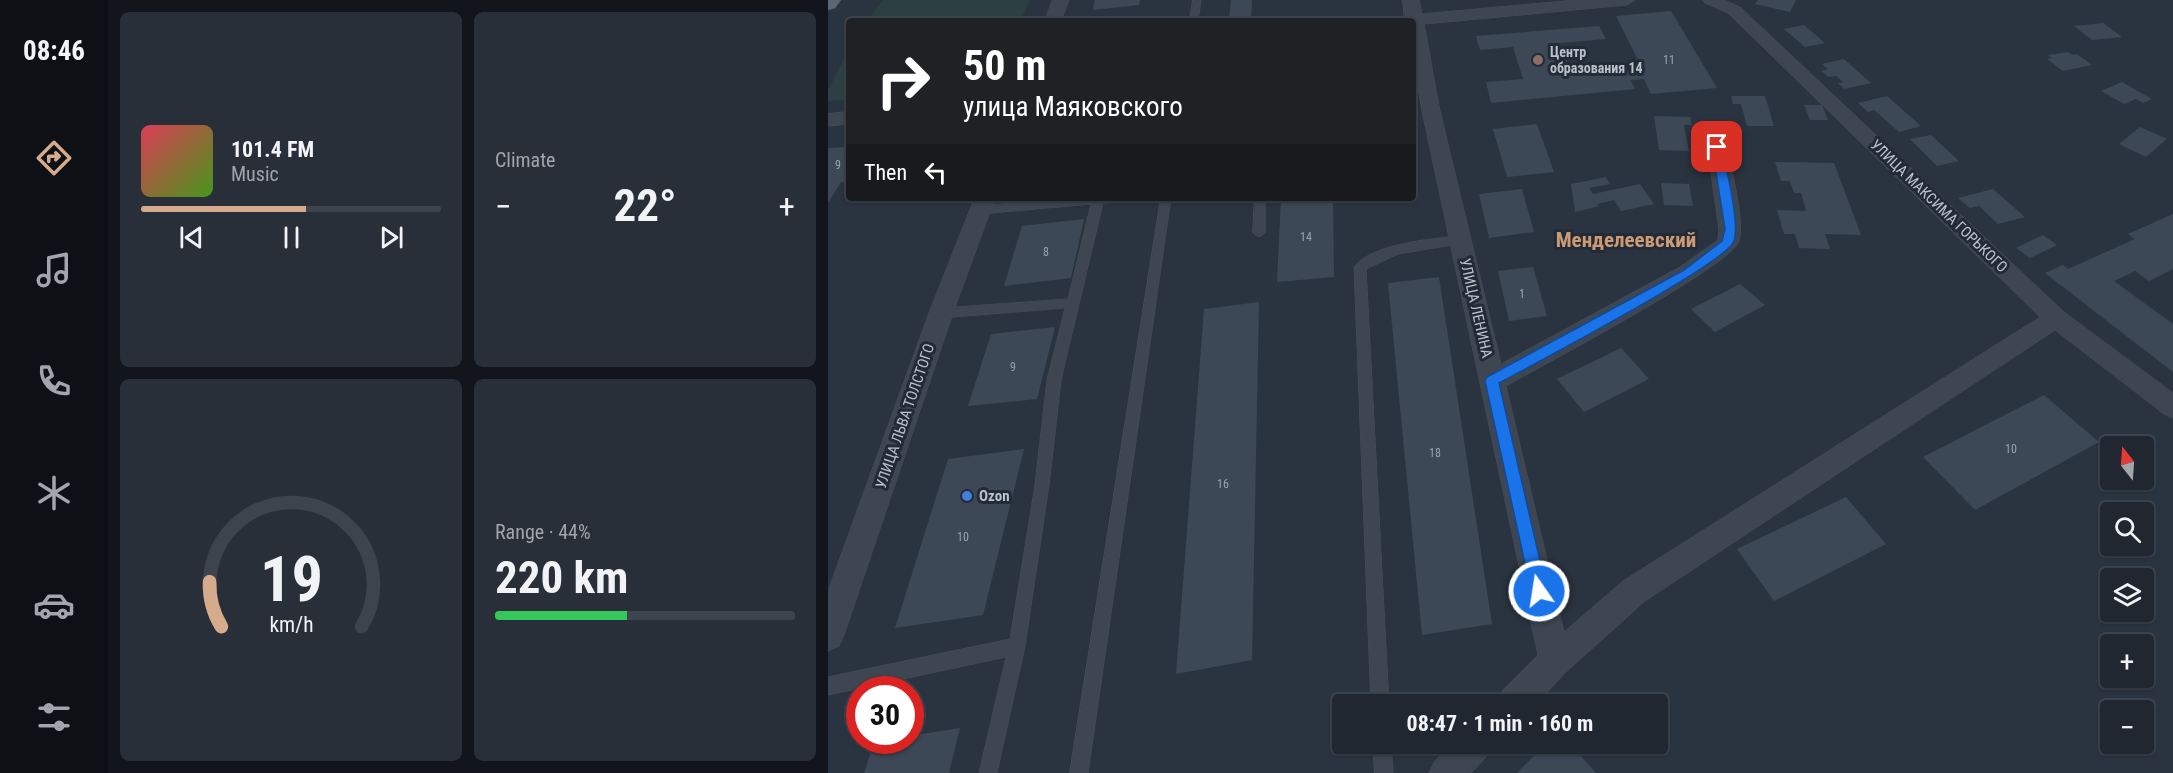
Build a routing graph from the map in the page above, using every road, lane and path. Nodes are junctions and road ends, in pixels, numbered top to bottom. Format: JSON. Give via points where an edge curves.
{"nodes":[{"id":1,"x":831,"y":0,"type":"edge"},
{"id":2,"x":1060,"y":0,"type":"edge"},
{"id":3,"x":1197,"y":0,"type":"edge"},
{"id":4,"x":1411,"y":0,"type":"edge"},
{"id":5,"x":1628,"y":0,"type":"edge"},
{"id":6,"x":1711,"y":0,"type":"edge"},
{"id":7,"x":828,"y":4,"type":"edge"},
{"id":8,"x":1054,"y":18,"type":"edge"},
{"id":9,"x":1194,"y":18,"type":"edge"},
{"id":10,"x":1413,"y":18,"type":"edge"},
{"id":11,"x":1416,"y":20,"type":"edge"},
{"id":12,"x":1417,"y":70,"type":"edge"},
{"id":13,"x":846,"y":118,"type":"edge"},
{"id":14,"x":828,"y":120,"type":"edge"},
{"id":15,"x":1717,"y":147,"type":"dead end"},
{"id":16,"x":1069,"y":201,"type":"edge"},
{"id":17,"x":1098,"y":201,"type":"edge"},
{"id":18,"x":1166,"y":201,"type":"edge"},
{"id":19,"x":1260,"y":201,"type":"edge"},
{"id":20,"x":982,"y":204,"type":"edge"},
{"id":21,"x":1259,"y":233,"type":"dead end"},
{"id":22,"x":1460,"y":240,"type":"junction"},
{"id":23,"x":1071,"y":303,"type":"junction"},
{"id":24,"x":941,"y":313,"type":"junction"},
{"id":25,"x":2056,"y":318,"type":"junction"},
{"id":26,"x":1492,"y":381,"type":"junction"},
{"id":27,"x":2173,"y":407,"type":"edge"},
{"id":28,"x":828,"y":635,"type":"edge"},
{"id":29,"x":1017,"y":646,"type":"junction"},
{"id":30,"x":1555,"y":661,"type":"junction"},
{"id":31,"x":828,"y":686,"type":"edge"},
{"id":32,"x":1379,"y":694,"type":"edge"},
{"id":33,"x":1523,"y":694,"type":"edge"},
{"id":34,"x":1383,"y":754,"type":"edge"},
{"id":35,"x":1465,"y":754,"type":"edge"},
{"id":36,"x":988,"y":773,"type":"edge"},
{"id":37,"x":1079,"y":773,"type":"edge"},
{"id":38,"x":1384,"y":773,"type":"edge"},
{"id":39,"x":1447,"y":773,"type":"edge"}],
"edges":[{"from":1,"to":7,"type":"main road"},
{"from":2,"to":8,"type":"street"},
{"from":3,"to":9,"type":"lane"},
{"from":4,"to":10,"type":"street","name":"УЛИЦА ЛЕНИНА"},
{"from":5,"to":11,"type":"street"},
{"from":6,"to":25,"type":"street","name":"УЛИЦА МАКСИМА ГОРЬКОГО","via":[[1734,10]]},
{"from":12,"to":22,"type":"street","name":"УЛИЦА ЛЕНИНА"},
{"from":13,"to":14,"type":"street"},
{"from":15,"to":26,"type":"street","via":[[1730,229],[1728,243],[1688,273]]},
{"from":16,"to":20,"type":"lane"},
{"from":17,"to":23,"type":"lane"},
{"from":18,"to":37,"type":"lane"},
{"from":19,"to":21,"type":"lane"},
{"from":20,"to":24,"type":"street","name":"УЛИЦА ЛЬВА ТОЛСТОГО"},
{"from":22,"to":26,"type":"street","name":"УЛИЦА ЛЕНИНА"},
{"from":22,"to":32,"type":"lane","via":[[1378,254],[1360,267]]},
{"from":23,"to":24,"type":"lane"},
{"from":23,"to":29,"type":"lane","via":[[1054,380]]},
{"from":24,"to":28,"type":"street","name":"УЛИЦА ЛЬВА ТОЛСТОГО"},
{"from":25,"to":27,"type":"street","name":"УЛИЦА МАКСИМА ГОРЬКОГО"},
{"from":25,"to":30,"type":"street","via":[[1634,591]]},
{"from":26,"to":30,"type":"street","name":"УЛИЦА ЛЕНИНА"},
{"from":29,"to":31,"type":"lane"},
{"from":29,"to":36,"type":"lane"},
{"from":30,"to":33,"type":"street"},
{"from":34,"to":38,"type":"lane"},
{"from":35,"to":39,"type":"street"}]}
